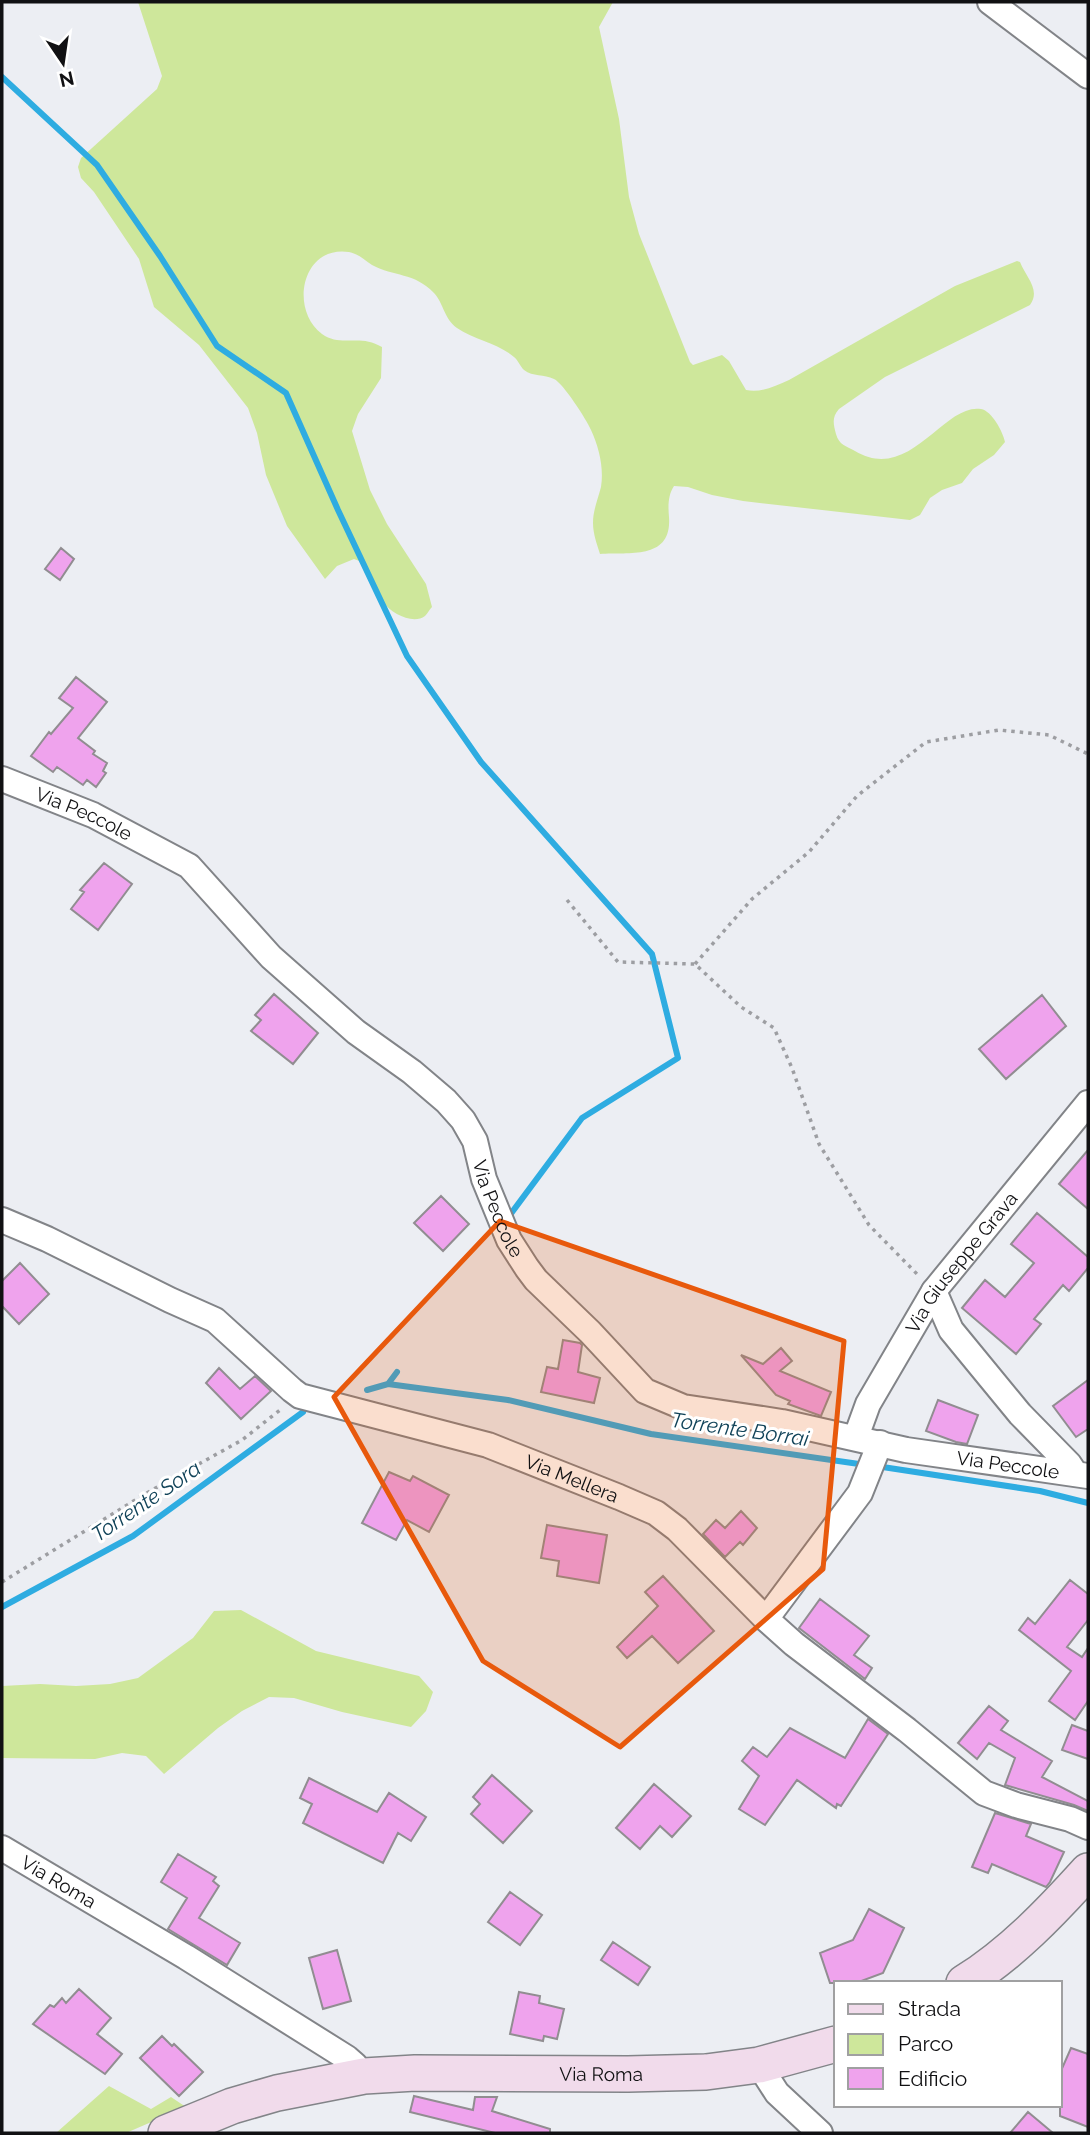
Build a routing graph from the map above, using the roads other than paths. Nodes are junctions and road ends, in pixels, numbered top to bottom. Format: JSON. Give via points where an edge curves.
{"nodes":[{"id":1,"x":990,"y":2,"type":"edge"},
{"id":2,"x":1088,"y":76,"type":"edge"},
{"id":3,"x":2,"y":779,"type":"edge"},
{"id":4,"x":1088,"y":1103,"type":"edge"},
{"id":5,"x":2,"y":1220,"type":"edge"},
{"id":6,"x":934,"y":1291,"type":"junction"},
{"id":7,"x":856,"y":1437,"type":"junction"},
{"id":8,"x":877,"y":1451,"type":"junction"},
{"id":9,"x":1082,"y":1475,"type":"edge"},
{"id":10,"x":766,"y":1619,"type":"junction"},
{"id":11,"x":1088,"y":1827,"type":"edge"},
{"id":12,"x":2,"y":1848,"type":"edge"},
{"id":13,"x":1088,"y":1871,"type":"edge"},
{"id":14,"x":967,"y":1981,"type":"edge"},
{"id":15,"x":834,"y":2045,"type":"edge"},
{"id":16,"x":759,"y":2066,"type":"junction"},
{"id":17,"x":363,"y":2076,"type":"junction"},
{"id":18,"x":813,"y":2130,"type":"edge"},
{"id":19,"x":166,"y":2133,"type":"edge"}],
"edges":[{"from":1,"to":2,"type":"street"},
{"from":3,"to":7,"type":"street","name":"Via Peccole","via":[[93,816],[189,866],[271,957],[356,1032],[446,1101],[475,1141],[484,1179],[509,1240],[527,1268],[645,1391],[684,1407]]},
{"from":4,"to":6,"type":"street","name":"Via Giuseppe Grava"},
{"from":5,"to":10,"type":"street","name":"Via Mellera","via":[[215,1320],[300,1396],[488,1446],[656,1513]]},
{"from":6,"to":7,"type":"street","name":"Via Giuseppe Grava","via":[[868,1404]]},
{"from":6,"to":9,"type":"street","name":"Via Peccole","via":[[951,1330],[1020,1415]]},
{"from":7,"to":8,"type":"street","name":"Via Peccole"},
{"from":8,"to":9,"type":"street","name":"Via Peccole","via":[[906,1450]]},
{"from":8,"to":10,"type":"street","via":[[860,1493]]},
{"from":10,"to":11,"type":"street","name":"Via Mellera","via":[[984,1793]]},
{"from":12,"to":17,"type":"street","name":"Via Roma","via":[[347,2058]]},
{"from":13,"to":14,"type":"main road","via":[[1043,1919]]},
{"from":15,"to":16,"type":"main road","name":"Via Roma"},
{"from":16,"to":17,"type":"main road","name":"Via Roma","via":[[643,2074]]},
{"from":16,"to":18,"type":"street"},
{"from":17,"to":19,"type":"main road","name":"Via Roma","via":[[232,2106]]}]}
